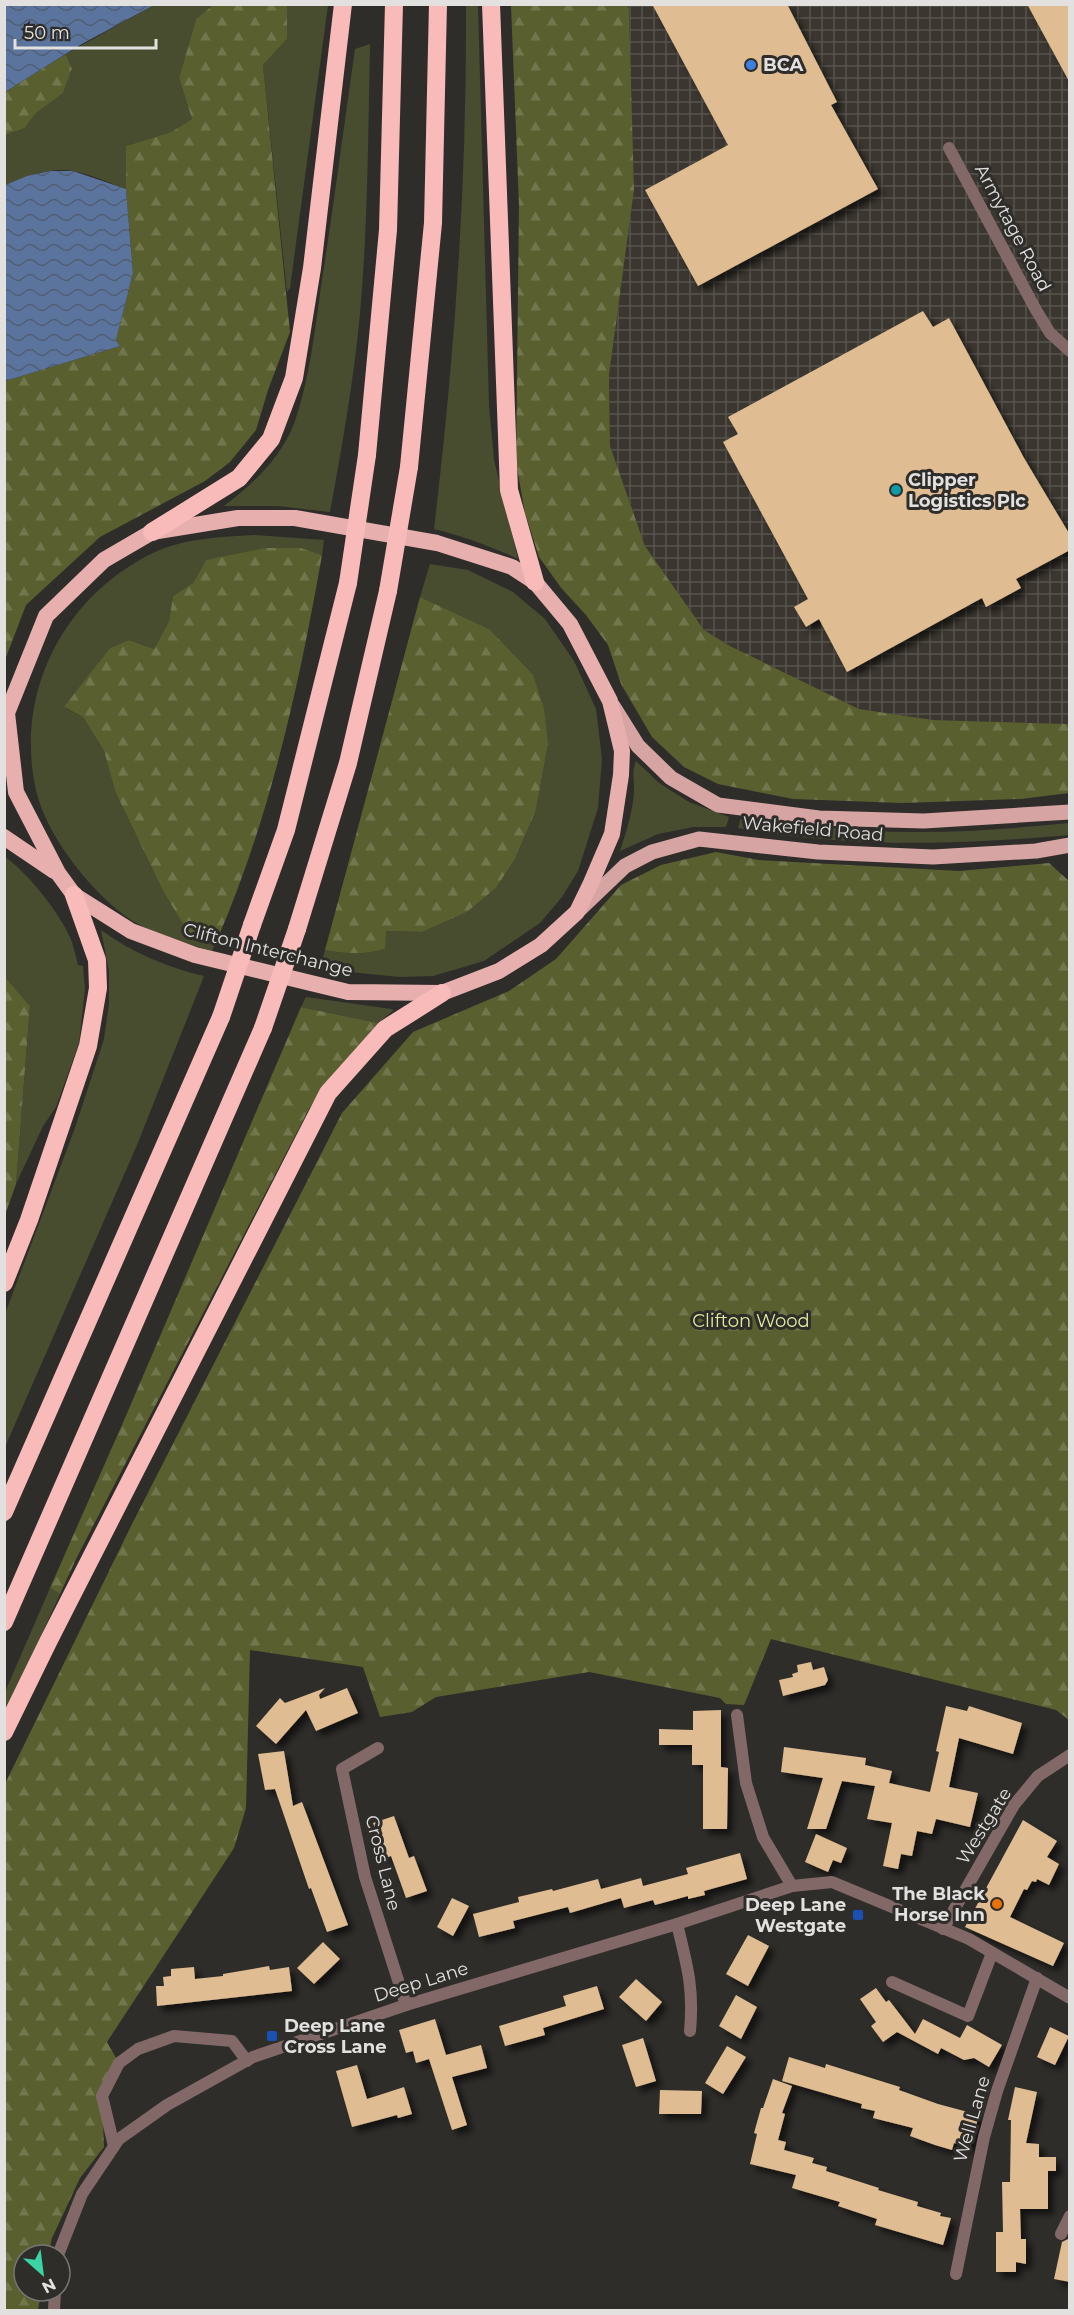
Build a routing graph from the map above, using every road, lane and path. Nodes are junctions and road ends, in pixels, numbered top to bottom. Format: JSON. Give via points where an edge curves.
{"nodes":[{"id":1,"x":343,"y":4,"type":"edge"},
{"id":2,"x":394,"y":4,"type":"edge"},
{"id":3,"x":438,"y":4,"type":"edge"},
{"id":4,"x":491,"y":4,"type":"edge"},
{"id":5,"x":949,"y":148,"type":"dead end"},
{"id":6,"x":1070,"y":351,"type":"edge"},
{"id":7,"x":152,"y":532,"type":"junction"},
{"id":8,"x":535,"y":582,"type":"junction"},
{"id":9,"x":610,"y":701,"type":"junction"},
{"id":10,"x":6,"y":714,"type":"edge"},
{"id":11,"x":1070,"y":812,"type":"edge"},
{"id":12,"x":4,"y":837,"type":"edge"},
{"id":13,"x":1070,"y":845,"type":"edge"},
{"id":14,"x":58,"y":873,"type":"junction"},
{"id":15,"x":74,"y":895,"type":"junction"},
{"id":16,"x":577,"y":912,"type":"junction"},
{"id":17,"x":442,"y":993,"type":"junction"},
{"id":18,"x":4,"y":1283,"type":"edge"},
{"id":19,"x":4,"y":1512,"type":"edge"},
{"id":20,"x":4,"y":1622,"type":"edge"},
{"id":21,"x":736,"y":1715,"type":"dead end"},
{"id":22,"x":4,"y":1732,"type":"edge"},
{"id":23,"x":378,"y":1748,"type":"dead end"},
{"id":24,"x":1070,"y":1755,"type":"edge"},
{"id":25,"x":792,"y":1886,"type":"junction"},
{"id":26,"x":677,"y":1924,"type":"junction"},
{"id":27,"x":943,"y":1929,"type":"junction"},
{"id":28,"x":992,"y":1953,"type":"junction"},
{"id":29,"x":1038,"y":1977,"type":"junction"},
{"id":30,"x":892,"y":1982,"type":"dead end"},
{"id":31,"x":1070,"y":1998,"type":"edge"},
{"id":32,"x":406,"y":2005,"type":"junction"},
{"id":33,"x":690,"y":2031,"type":"dead end"},
{"id":34,"x":247,"y":2061,"type":"junction"},
{"id":35,"x":114,"y":2146,"type":"junction"},
{"id":36,"x":1070,"y":2216,"type":"edge"},
{"id":37,"x":1061,"y":2234,"type":"dead end"},
{"id":38,"x":63,"y":2243,"type":"edge"},
{"id":39,"x":956,"y":2274,"type":"dead end"}],
"edges":[{"from":1,"to":7,"type":"highway","via":[[314,257],[294,378],[271,439],[239,478]]},
{"from":2,"to":19,"type":"highway","bridge":true,"via":[[388,230],[367,455],[348,583],[285,830],[221,1017]]},
{"from":3,"to":20,"type":"highway","bridge":true,"via":[[433,223],[409,467],[388,591],[348,763],[263,1028]]},
{"from":4,"to":8,"type":"highway","via":[[509,490]]},
{"from":5,"to":6,"type":"street","name":"Armytage Road","via":[[1036,310],[1050,333]]},
{"from":7,"to":8,"type":"highway","name":"Clifton Interchange","via":[[238,518],[295,518],[437,543],[512,567]]},
{"from":7,"to":10,"type":"highway","name":"Clifton Interchange","via":[[104,560],[46,616]]},
{"from":8,"to":9,"type":"highway","name":"Clifton Interchange","via":[[570,624]]},
{"from":9,"to":11,"type":"main road","name":"Wakefield Road","via":[[638,746],[662,770],[718,805],[819,818],[924,821]]},
{"from":9,"to":16,"type":"highway","name":"Clifton Interchange","via":[[622,751],[612,834]]},
{"from":10,"to":14,"type":"highway","name":"Clifton Interchange","via":[[16,792]]},
{"from":12,"to":14,"type":"highway"},
{"from":13,"to":16,"type":"main road","name":"Wakefield Road","via":[[1036,851],[933,857],[818,852],[699,839],[652,852],[625,866]]},
{"from":14,"to":15,"type":"highway","name":"Clifton Interchange"},
{"from":15,"to":17,"type":"highway","name":"Clifton Interchange","via":[[131,931],[195,955],[348,992]]},
{"from":15,"to":18,"type":"highway","via":[[97,960],[98,988],[88,1046]]},
{"from":16,"to":17,"type":"highway","name":"Clifton Interchange","via":[[541,945],[499,971]]},
{"from":17,"to":22,"type":"highway","via":[[385,1029],[328,1093]]},
{"from":21,"to":25,"type":"street","via":[[746,1783],[763,1837]]},
{"from":23,"to":32,"type":"street","name":"Cross Lane","via":[[342,1769],[365,1877]]},
{"from":24,"to":27,"type":"street","name":"Westgate","via":[[1038,1776],[1014,1805]]},
{"from":25,"to":26,"type":"street","name":"Deep Lane"},
{"from":25,"to":27,"type":"street","name":"Deep Lane","via":[[832,1882]]},
{"from":26,"to":32,"type":"street","name":"Deep Lane"},
{"from":26,"to":33,"type":"street","via":[[691,1979]]},
{"from":27,"to":28,"type":"street","name":"Deep Lane"},
{"from":28,"to":29,"type":"street","name":"Deep Lane"},
{"from":28,"to":30,"type":"street","via":[[968,2016]]},
{"from":29,"to":31,"type":"street","name":"Deep Lane"},
{"from":29,"to":39,"type":"street","name":"Well Lane","via":[[984,2137]]},
{"from":32,"to":34,"type":"street","name":"Deep Lane"},
{"from":34,"to":35,"type":"street","name":"Deep Lane","via":[[167,2105]]},
{"from":34,"to":35,"type":"street","via":[[232,2041],[174,2036],[138,2049],[119,2063],[102,2096]]},
{"from":35,"to":38,"type":"street","name":"Deep Lane","via":[[82,2194]]},
{"from":36,"to":37,"type":"street"}]}
